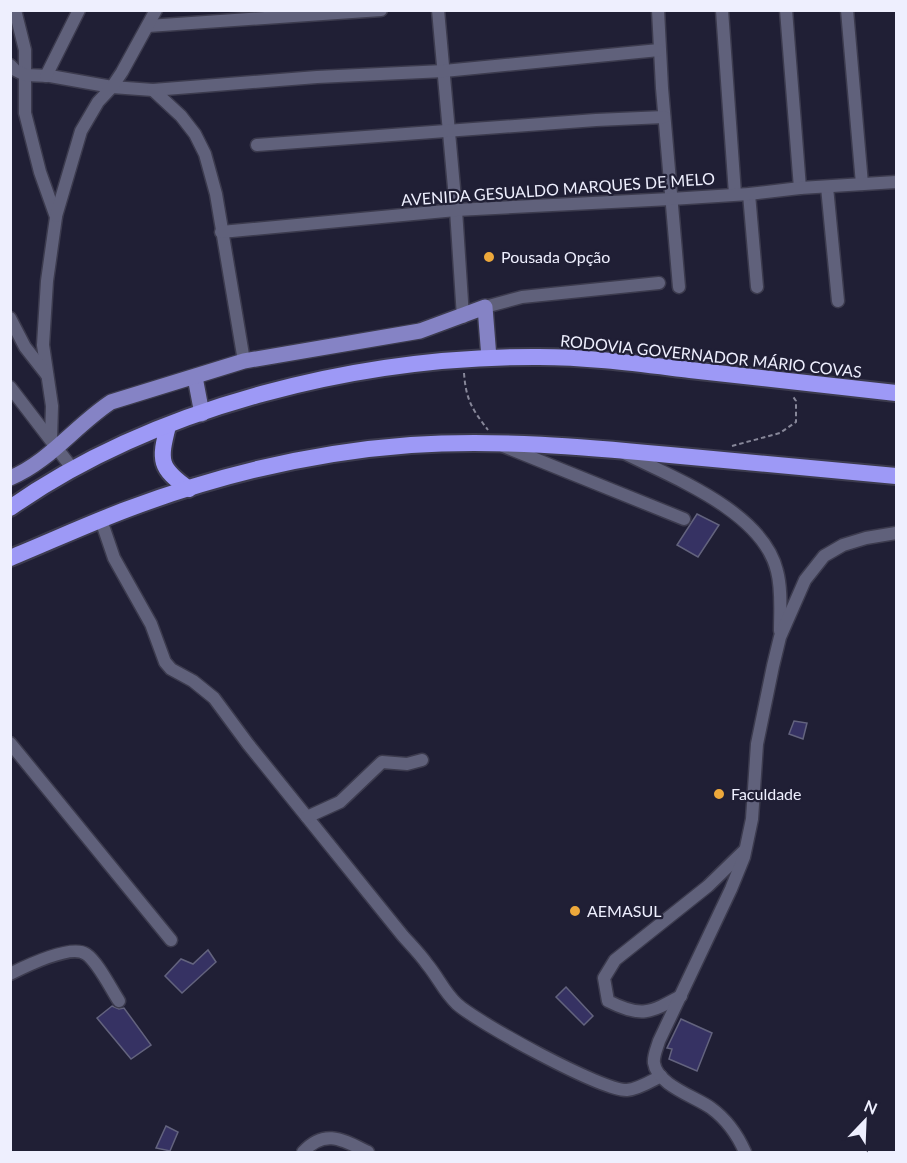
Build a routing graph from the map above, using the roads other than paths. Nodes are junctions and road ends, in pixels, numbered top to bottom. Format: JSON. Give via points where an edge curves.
{"nodes":[{"id":1,"x":15,"y":10,"type":"edge"},
{"id":2,"x":79,"y":10,"type":"edge"},
{"id":3,"x":156,"y":10,"type":"edge"},
{"id":4,"x":381,"y":10,"type":"edge"},
{"id":5,"x":438,"y":10,"type":"edge"},
{"id":6,"x":658,"y":10,"type":"edge"},
{"id":7,"x":722,"y":10,"type":"edge"},
{"id":8,"x":786,"y":10,"type":"edge"},
{"id":9,"x":847,"y":10,"type":"edge"},
{"id":10,"x":148,"y":26,"type":"junction"},
{"id":11,"x":659,"y":50,"type":"junction"},
{"id":12,"x":10,"y":64,"type":"edge"},
{"id":13,"x":444,"y":71,"type":"junction"},
{"id":14,"x":26,"y":75,"type":"junction"},
{"id":15,"x":46,"y":76,"type":"junction"},
{"id":16,"x":112,"y":87,"type":"junction"},
{"id":17,"x":153,"y":90,"type":"junction"},
{"id":18,"x":664,"y":117,"type":"junction"},
{"id":19,"x":449,"y":132,"type":"junction"},
{"id":20,"x":257,"y":145,"type":"dead end"},
{"id":21,"x":897,"y":182,"type":"edge"},
{"id":22,"x":862,"y":184,"type":"junction"},
{"id":23,"x":827,"y":187,"type":"junction"},
{"id":24,"x":800,"y":188,"type":"junction"},
{"id":25,"x":735,"y":194,"type":"junction"},
{"id":26,"x":749,"y":194,"type":"junction"},
{"id":27,"x":671,"y":199,"type":"junction"},
{"id":28,"x":456,"y":210,"type":"junction"},
{"id":29,"x":56,"y":217,"type":"junction"},
{"id":30,"x":221,"y":232,"type":"junction"},
{"id":31,"x":659,"y":283,"type":"dead end"},
{"id":32,"x":679,"y":287,"type":"dead end"},
{"id":33,"x":757,"y":287,"type":"dead end"},
{"id":34,"x":838,"y":301,"type":"dead end"},
{"id":35,"x":485,"y":307,"type":"junction"},
{"id":36,"x":463,"y":316,"type":"junction"},
{"id":37,"x":10,"y":318,"type":"edge"},
{"id":38,"x":489,"y":358,"type":"junction"},
{"id":39,"x":244,"y":361,"type":"junction"},
{"id":40,"x":47,"y":375,"type":"junction"},
{"id":41,"x":195,"y":377,"type":"junction"},
{"id":42,"x":10,"y":387,"type":"edge"},
{"id":43,"x":897,"y":393,"type":"edge"},
{"id":44,"x":202,"y":414,"type":"junction"},
{"id":45,"x":168,"y":426,"type":"junction"},
{"id":46,"x":54,"y":443,"type":"junction"},
{"id":47,"x":499,"y":444,"type":"junction"},
{"id":48,"x":618,"y":450,"type":"junction"},
{"id":49,"x":72,"y":468,"type":"junction"},
{"id":50,"x":897,"y":476,"type":"edge"},
{"id":51,"x":10,"y":478,"type":"edge"},
{"id":52,"x":189,"y":489,"type":"junction"},
{"id":53,"x":10,"y":507,"type":"edge"},
{"id":54,"x":684,"y":519,"type":"dead end"},
{"id":55,"x":101,"y":520,"type":"junction"},
{"id":56,"x":897,"y":533,"type":"edge"},
{"id":57,"x":10,"y":558,"type":"edge"},
{"id":58,"x":780,"y":637,"type":"junction"},
{"id":59,"x":10,"y":743,"type":"edge"},
{"id":60,"x":422,"y":760,"type":"dead end"},
{"id":61,"x":307,"y":817,"type":"junction"},
{"id":62,"x":746,"y":850,"type":"junction"},
{"id":63,"x":171,"y":940,"type":"dead end"},
{"id":64,"x":10,"y":974,"type":"edge"},
{"id":65,"x":681,"y":996,"type":"junction"},
{"id":66,"x":119,"y":1001,"type":"dead end"},
{"id":67,"x":661,"y":1076,"type":"junction"},
{"id":68,"x":303,"y":1152,"type":"edge"},
{"id":69,"x":368,"y":1152,"type":"edge"},
{"id":70,"x":745,"y":1152,"type":"edge"}],
"edges":[{"from":1,"to":14,"type":"street"},
{"from":2,"to":15,"type":"street"},
{"from":3,"to":10,"type":"street"},
{"from":4,"to":10,"type":"street"},
{"from":5,"to":13,"type":"street"},
{"from":6,"to":11,"type":"street"},
{"from":7,"to":25,"type":"street"},
{"from":8,"to":24,"type":"street"},
{"from":9,"to":22,"type":"street"},
{"from":10,"to":16,"type":"street"},
{"from":11,"to":13,"type":"street"},
{"from":11,"to":18,"type":"street"},
{"from":12,"to":14,"type":"street"},
{"from":13,"to":17,"type":"street"},
{"from":13,"to":19,"type":"street"},
{"from":14,"to":15,"type":"street"},
{"from":14,"to":29,"type":"street","via":[[25,113],[31,143]]},
{"from":15,"to":16,"type":"street"},
{"from":16,"to":17,"type":"street"},
{"from":16,"to":29,"type":"street","via":[[81,131]]},
{"from":17,"to":30,"type":"street","via":[[181,116],[205,154]]},
{"from":18,"to":19,"type":"street"},
{"from":18,"to":27,"type":"street"},
{"from":19,"to":20,"type":"street"},
{"from":19,"to":28,"type":"street"},
{"from":21,"to":22,"type":"street","name":"AVENIDA GESUALDO MARQUES DE MELO"},
{"from":22,"to":23,"type":"street","name":"AVENIDA GESUALDO MARQUES DE MELO"},
{"from":23,"to":24,"type":"street","name":"AVENIDA GESUALDO MARQUES DE MELO"},
{"from":23,"to":34,"type":"street"},
{"from":24,"to":26,"type":"street","name":"AVENIDA GESUALDO MARQUES DE MELO"},
{"from":25,"to":26,"type":"street","name":"AVENIDA GESUALDO MARQUES DE MELO"},
{"from":25,"to":27,"type":"street","name":"AVENIDA GESUALDO MARQUES DE MELO"},
{"from":26,"to":33,"type":"street"},
{"from":27,"to":28,"type":"street","name":"AVENIDA GESUALDO MARQUES DE MELO"},
{"from":27,"to":32,"type":"street"},
{"from":28,"to":30,"type":"street","name":"AVENIDA GESUALDO MARQUES DE MELO"},
{"from":28,"to":36,"type":"street"},
{"from":29,"to":40,"type":"street","via":[[43,345]]},
{"from":30,"to":39,"type":"street"},
{"from":31,"to":35,"type":"street","via":[[522,297]]},
{"from":35,"to":36,"type":"main road"},
{"from":35,"to":38,"type":"main road"},
{"from":36,"to":39,"type":"main road","via":[[420,331]]},
{"from":37,"to":40,"type":"street","via":[[25,347]]},
{"from":38,"to":43,"type":"highway","name":"RODOVIA GOVERNADOR MÁRIO COVAS","via":[[603,360]]},
{"from":38,"to":44,"type":"highway","name":"RODOVIA GOVERNADOR MÁRIO COVAS","via":[[399,365],[327,379]]},
{"from":39,"to":41,"type":"main road"},
{"from":40,"to":46,"type":"street"},
{"from":41,"to":44,"type":"main road"},
{"from":41,"to":46,"type":"main road","via":[[111,402]]},
{"from":42,"to":46,"type":"street"},
{"from":44,"to":45,"type":"highway","name":"RODOVIA GOVERNADOR MÁRIO COVAS"},
{"from":45,"to":49,"type":"highway","name":"RODOVIA GOVERNADOR MÁRIO COVAS"},
{"from":45,"to":52,"type":"highway","via":[[162,455],[166,470]]},
{"from":46,"to":49,"type":"street"},
{"from":46,"to":51,"type":"main road"},
{"from":47,"to":48,"type":"highway"},
{"from":47,"to":52,"type":"highway","via":[[411,445],[347,452]]},
{"from":47,"to":54,"type":"street"},
{"from":48,"to":50,"type":"highway"},
{"from":48,"to":58,"type":"street","via":[[736,514],[761,540],[777,570]]},
{"from":49,"to":53,"type":"highway","name":"RODOVIA GOVERNADOR MÁRIO COVAS"},
{"from":52,"to":55,"type":"highway"},
{"from":55,"to":57,"type":"highway"},
{"from":55,"to":61,"type":"street","via":[[114,558],[151,624],[165,662],[214,698]]},
{"from":56,"to":58,"type":"street","via":[[843,544],[824,556],[805,580]]},
{"from":58,"to":62,"type":"street","via":[[758,744]]},
{"from":59,"to":63,"type":"street"},
{"from":60,"to":61,"type":"street","via":[[407,764],[382,762],[340,802]]},
{"from":61,"to":67,"type":"street","via":[[444,990],[467,1013],[585,1077],[612,1087],[627,1090]]},
{"from":62,"to":65,"type":"street"},
{"from":62,"to":65,"type":"street","via":[[708,886],[615,960],[604,978],[608,1001],[628,1011],[654,1011]]},
{"from":64,"to":66,"type":"street","via":[[64,952],[77,951],[87,955]]},
{"from":65,"to":67,"type":"street","via":[[654,1057],[654,1066]]},
{"from":67,"to":70,"type":"street","via":[[711,1108],[738,1137]]},
{"from":68,"to":69,"type":"street","via":[[328,1137]]}]}
